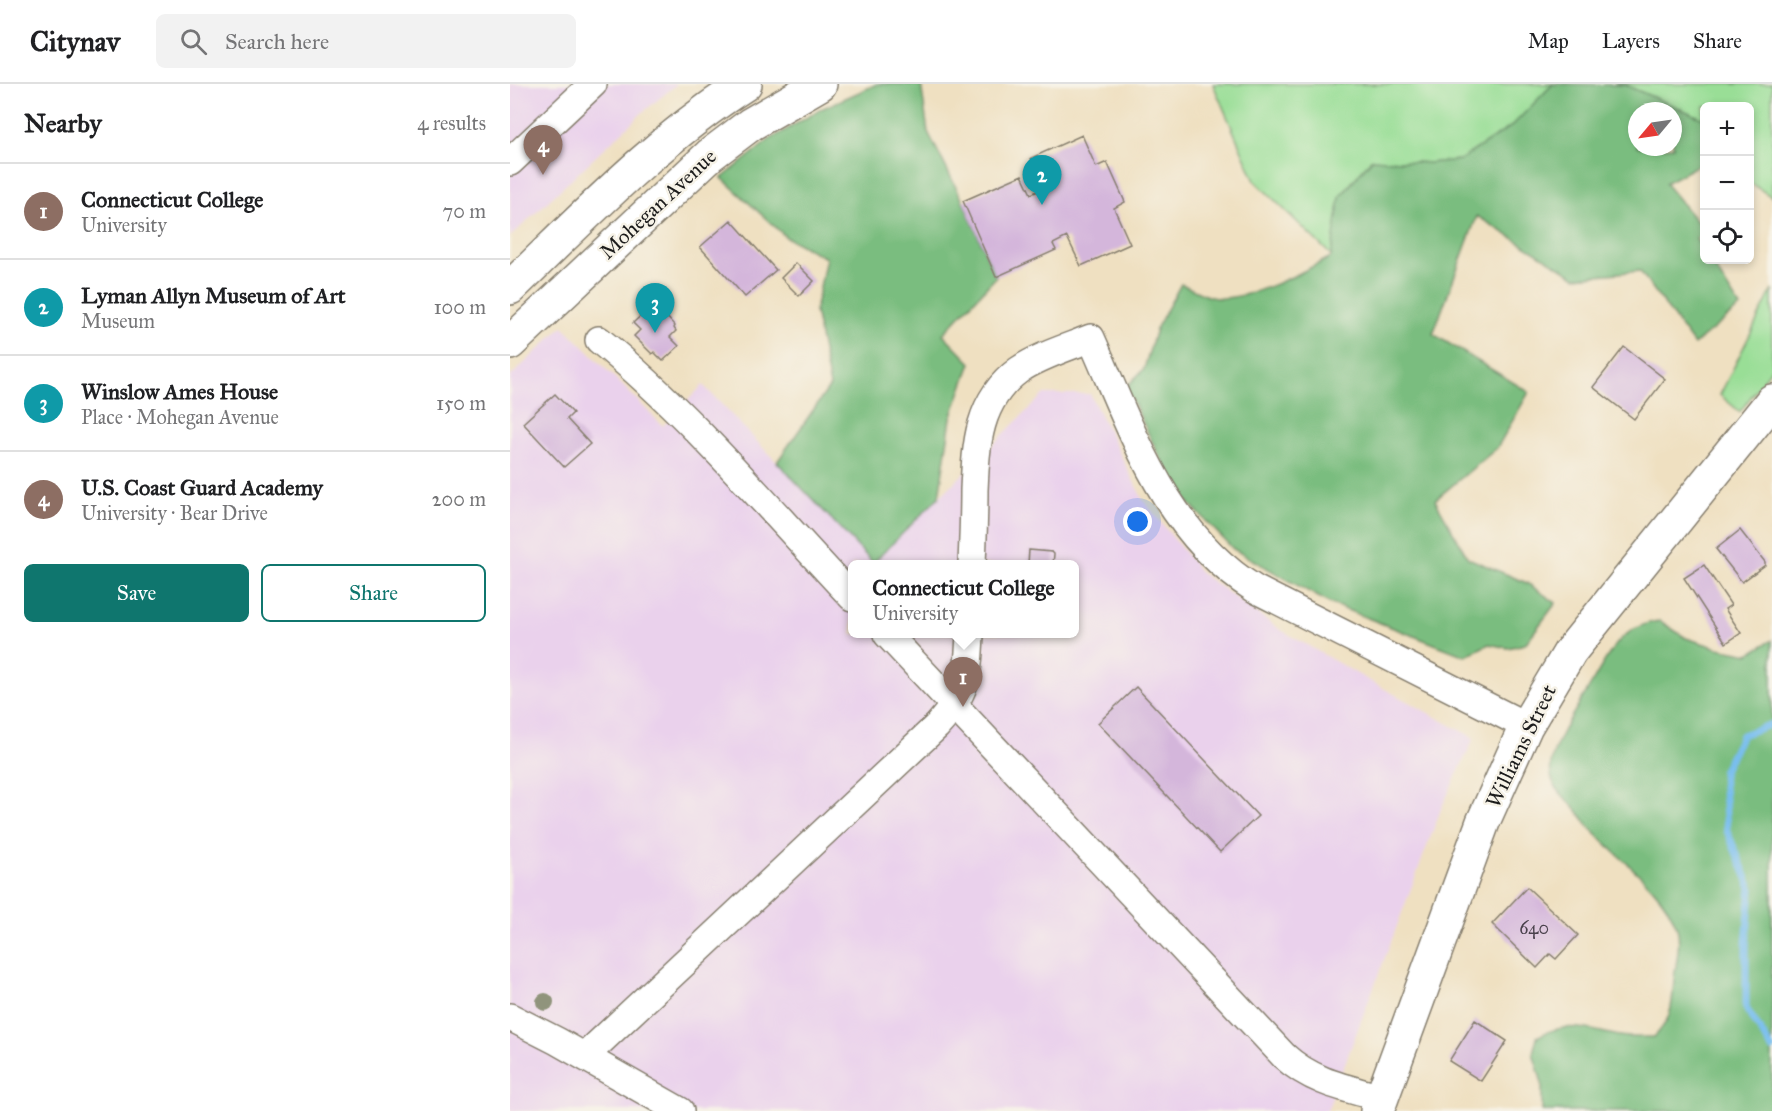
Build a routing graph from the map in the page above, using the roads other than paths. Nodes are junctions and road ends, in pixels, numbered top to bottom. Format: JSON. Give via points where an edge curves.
{"nodes":[{"id":1,"x":593,"y":84,"type":"edge"},
{"id":2,"x":745,"y":84,"type":"edge"},
{"id":3,"x":820,"y":84,"type":"edge"},
{"id":4,"x":510,"y":162,"type":"edge"},
{"id":5,"x":510,"y":288,"type":"edge"},
{"id":6,"x":599,"y":340,"type":"dead end"},
{"id":7,"x":510,"y":343,"type":"edge"},
{"id":8,"x":1772,"y":401,"type":"edge"},
{"id":9,"x":972,"y":560,"type":"edge"},
{"id":10,"x":848,"y":593,"type":"edge"},
{"id":11,"x":892,"y":638,"type":"edge"},
{"id":12,"x":970,"y":638,"type":"edge"},
{"id":13,"x":954,"y":705,"type":"junction"},
{"id":14,"x":1526,"y":726,"type":"junction"},
{"id":15,"x":510,"y":1017,"type":"edge"},
{"id":16,"x":585,"y":1056,"type":"junction"},
{"id":17,"x":1379,"y":1104,"type":"edge"},
{"id":18,"x":680,"y":1111,"type":"edge"}],
"edges":[{"from":1,"to":4,"type":"street"},
{"from":2,"to":5,"type":"main road","name":"Mohegan Avenue","via":[[662,144]]},
{"from":3,"to":7,"type":"main road","name":"Mohegan Avenue","via":[[751,124],[710,155]]},
{"from":6,"to":10,"type":"street","via":[[674,408]]},
{"from":8,"to":14,"type":"main road","name":"Williams Street","via":[[1570,652]]},
{"from":9,"to":14,"type":"street","via":[[976,445],[987,410],[1001,388],[1023,368],[1091,338],[1156,480],[1182,521],[1229,572],[1262,593]]},
{"from":11,"to":13,"type":"street"},
{"from":12,"to":13,"type":"street","via":[[968,673]]},
{"from":13,"to":16,"type":"street","via":[[932,731]]},
{"from":13,"to":17,"type":"street","via":[[1289,1060],[1321,1081]]},
{"from":14,"to":17,"type":"main road","name":"Williams Street","via":[[1484,822]]},
{"from":15,"to":16,"type":"street"},
{"from":16,"to":18,"type":"street"}]}
